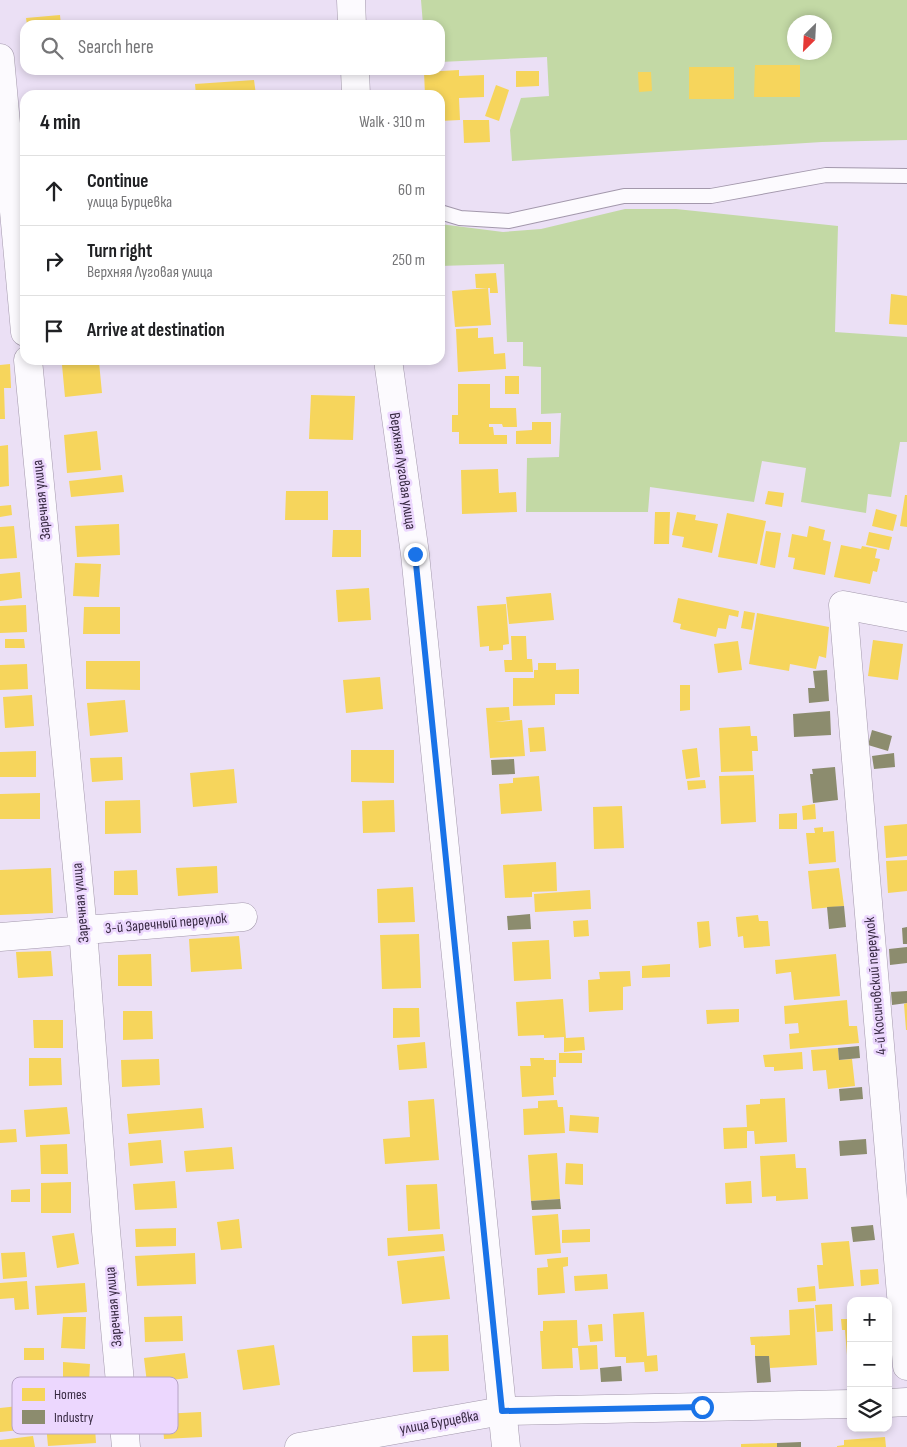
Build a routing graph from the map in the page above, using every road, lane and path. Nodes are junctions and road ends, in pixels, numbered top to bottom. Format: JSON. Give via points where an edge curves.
{"nodes":[{"id":1,"x":351,"y":0,"type":"edge"},
{"id":2,"x":352,"y":20,"type":"edge"},
{"id":3,"x":0,"y":58,"type":"edge"},
{"id":4,"x":354,"y":75,"type":"edge"},
{"id":5,"x":356,"y":90,"type":"edge"},
{"id":6,"x":907,"y":176,"type":"edge"},
{"id":7,"x":445,"y":214,"type":"edge"},
{"id":8,"x":13,"y":227,"type":"edge"},
{"id":9,"x":20,"y":288,"type":"edge"},
{"id":10,"x":28,"y":365,"type":"edge"},
{"id":11,"x":386,"y":366,"type":"edge"},
{"id":12,"x":907,"y":617,"type":"edge"},
{"id":13,"x":243,"y":917,"type":"dead end"},
{"id":14,"x":83,"y":930,"type":"junction"},
{"id":15,"x":0,"y":938,"type":"edge"},
{"id":16,"x":907,"y":1366,"type":"edge"},
{"id":17,"x":120,"y":1377,"type":"edge"},
{"id":18,"x":907,"y":1402,"type":"edge"},
{"id":19,"x":892,"y":1403,"type":"edge"},
{"id":20,"x":847,"y":1404,"type":"edge"},
{"id":21,"x":502,"y":1411,"type":"junction"},
{"id":22,"x":125,"y":1434,"type":"edge"},
{"id":23,"x":126,"y":1447,"type":"edge"},
{"id":24,"x":299,"y":1447,"type":"edge"},
{"id":25,"x":506,"y":1447,"type":"edge"}],
"edges":[{"from":1,"to":2,"type":"street"},
{"from":3,"to":8,"type":"street"},
{"from":4,"to":5,"type":"street"},
{"from":6,"to":7,"type":"lane","via":[[826,175],[711,196],[624,196],[509,221],[460,218]]},
{"from":8,"to":9,"type":"street"},
{"from":10,"to":14,"type":"street","name":"Заречная улица"},
{"from":11,"to":21,"type":"street","name":"Верхняя Луговая улица","via":[[415,554]]},
{"from":12,"to":16,"type":"street","name":"4-й Косиновский переулок","via":[[843,605]]},
{"from":13,"to":14,"type":"street","name":"3-й Заречный переулок"},
{"from":14,"to":15,"type":"street","name":"3-й Заречный переулок"},
{"from":14,"to":17,"type":"street","name":"Заречная улица"},
{"from":18,"to":19,"type":"street"},
{"from":20,"to":21,"type":"street","name":"улица Бурцевка"},
{"from":21,"to":24,"type":"street","name":"улица Бурцевка"},
{"from":21,"to":25,"type":"street","name":"Верхняя Луговая улица"},
{"from":22,"to":23,"type":"street","name":"Заречная улица"}]}
